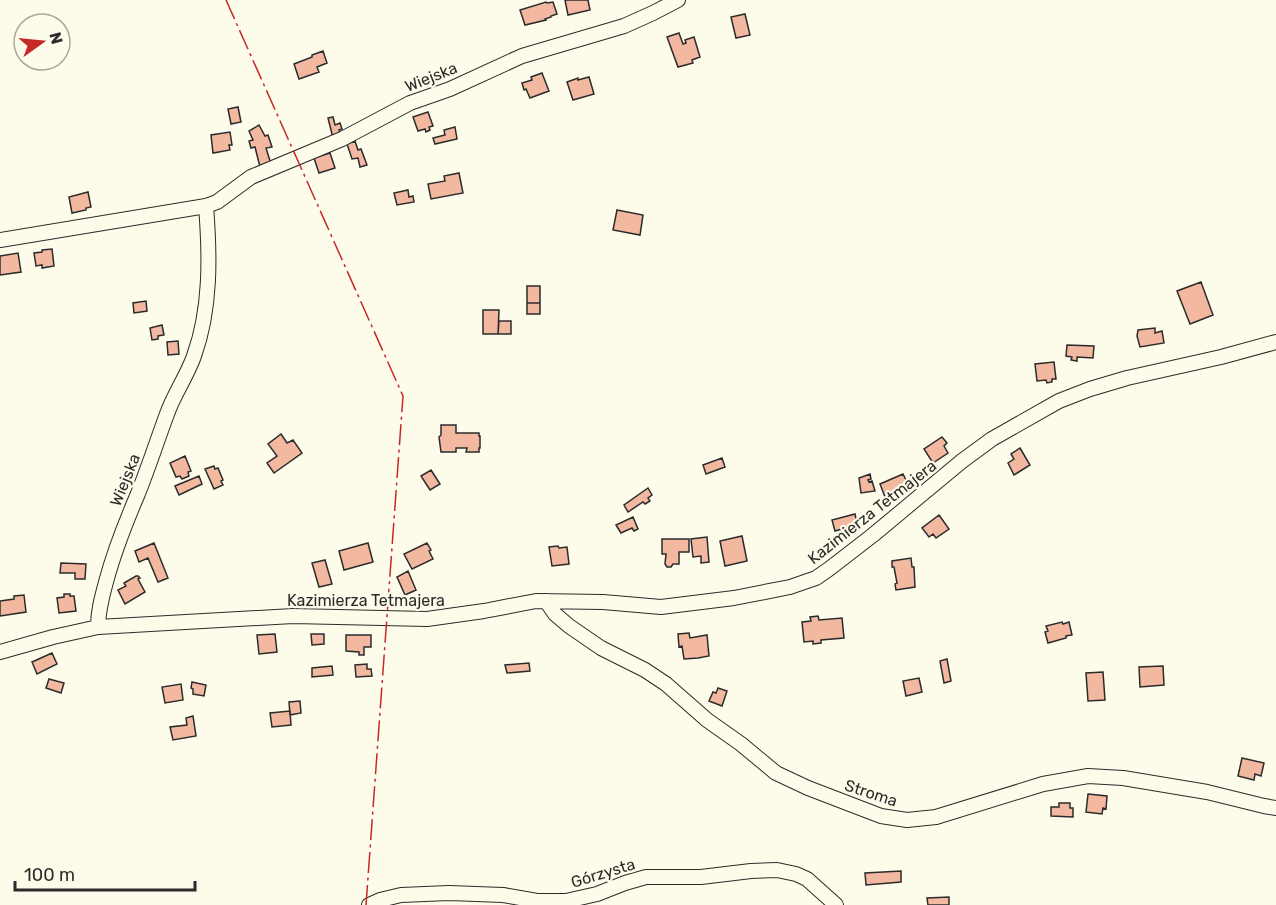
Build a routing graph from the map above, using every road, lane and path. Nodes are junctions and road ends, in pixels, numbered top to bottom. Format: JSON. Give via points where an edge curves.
{"nodes":[{"id":1,"x":678,"y":0,"type":"edge"},
{"id":2,"x":206,"y":206,"type":"junction"},
{"id":3,"x":0,"y":240,"type":"edge"},
{"id":4,"x":1276,"y":342,"type":"edge"},
{"id":5,"x":546,"y":601,"type":"junction"},
{"id":6,"x":98,"y":627,"type":"junction"},
{"id":7,"x":0,"y":652,"type":"edge"},
{"id":8,"x":1276,"y":808,"type":"edge"},
{"id":9,"x":369,"y":905,"type":"edge"},
{"id":10,"x":836,"y":905,"type":"edge"}],
"edges":[{"from":1,"to":2,"type":"street","name":"Wiejska","via":[[624,26],[522,56],[410,103],[342,139],[251,177]]},
{"from":2,"to":3,"type":"street","name":"Wiejska"},
{"from":2,"to":6,"type":"street","name":"Wiejska","via":[[209,261],[197,347],[117,544]]},
{"from":4,"to":5,"type":"street","name":"Kazimierza Tetmajera","via":[[1127,378],[1059,401],[985,444],[844,558],[802,584],[661,607]]},
{"from":5,"to":6,"type":"street","name":"Kazimierza Tetmajera","via":[[427,620],[293,616]]},
{"from":5,"to":8,"type":"street","name":"Stroma","via":[[569,626],[666,684],[776,773],[881,816],[908,820],[936,817],[1043,784],[1088,776],[1207,792]]},
{"from":6,"to":7,"type":"street","name":"Kazimierza Tetmajera"},
{"from":9,"to":10,"type":"street","name":"Górzysta","via":[[401,895],[449,893],[566,901],[646,877],[777,870],[807,879]]}]}
